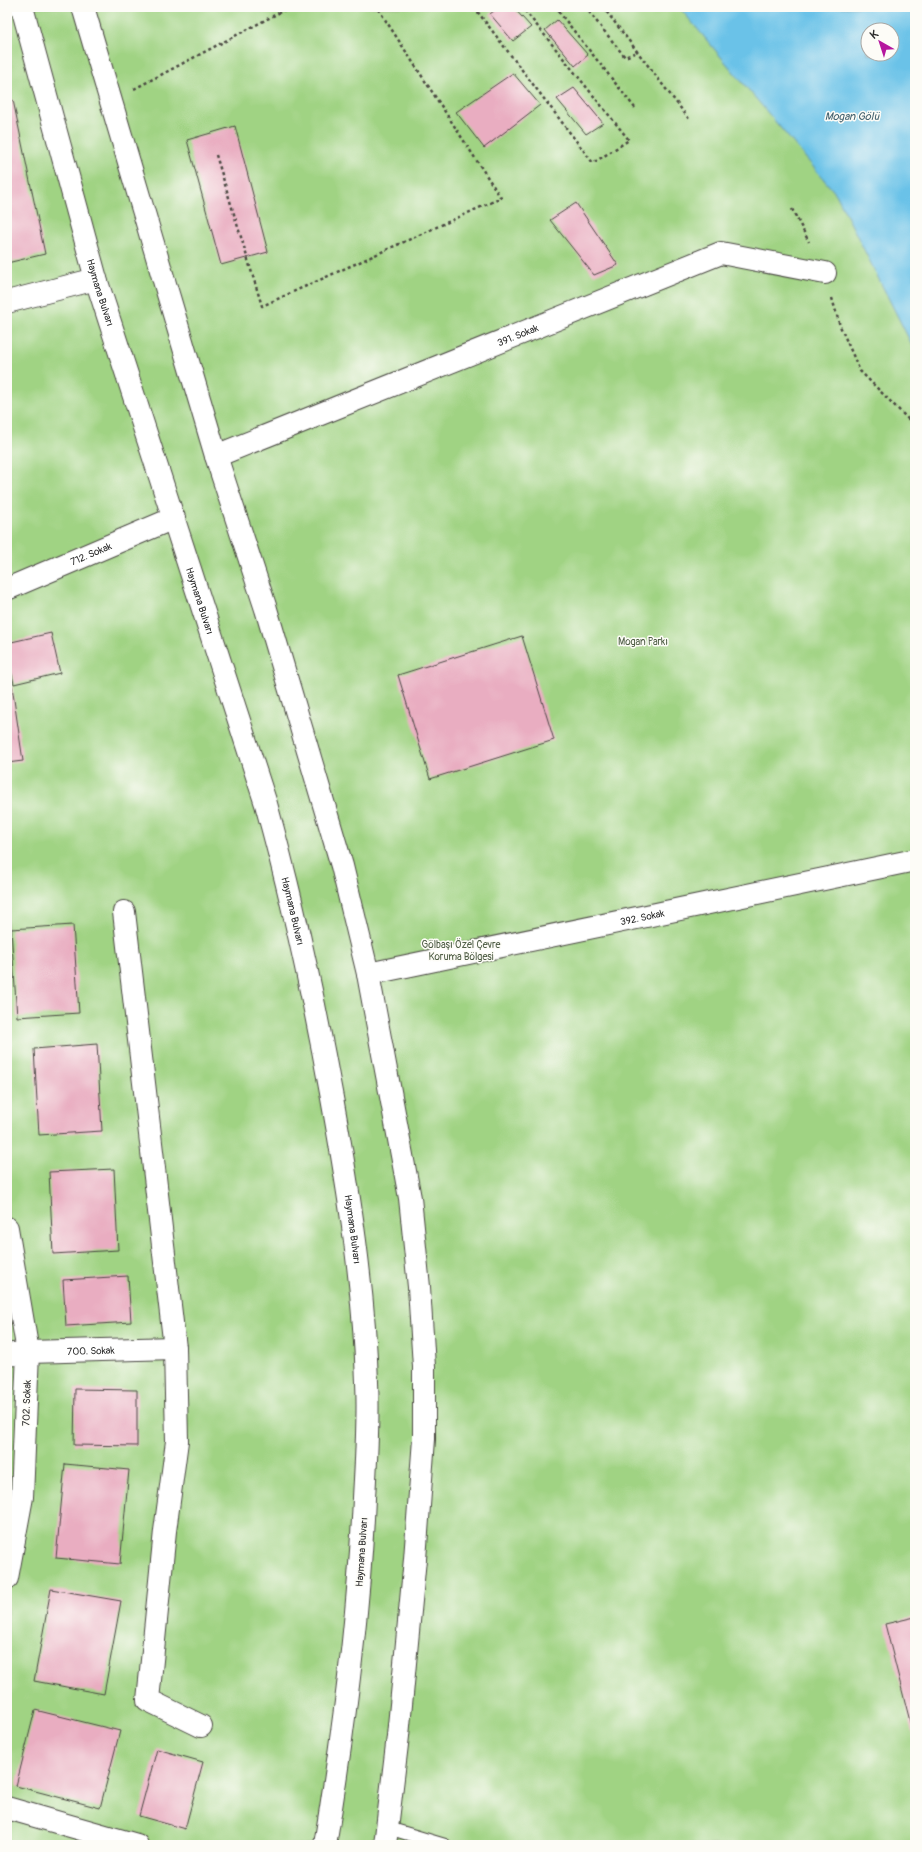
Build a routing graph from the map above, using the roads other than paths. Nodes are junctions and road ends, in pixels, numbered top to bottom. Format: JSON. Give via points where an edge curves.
{"nodes":[{"id":1,"x":22,"y":7,"type":"edge"},
{"id":2,"x":83,"y":7,"type":"edge"},
{"id":3,"x":825,"y":273,"type":"road end"},
{"id":4,"x":96,"y":279,"type":"junction"},
{"id":5,"x":7,"y":302,"type":"edge"},
{"id":6,"x":216,"y":456,"type":"junction"},
{"id":7,"x":174,"y":518,"type":"junction"},
{"id":8,"x":7,"y":589,"type":"edge"},
{"id":9,"x":915,"y":860,"type":"edge"},
{"id":10,"x":124,"y":912,"type":"dead end"},
{"id":11,"x":368,"y":974,"type":"junction"},
{"id":12,"x":7,"y":1228,"type":"edge"},
{"id":13,"x":175,"y":1348,"type":"junction"},
{"id":14,"x":17,"y":1353,"type":"edge"},
{"id":15,"x":7,"y":1578,"type":"edge"},
{"id":16,"x":201,"y":1726,"type":"dead end"},
{"id":17,"x":7,"y":1808,"type":"edge"},
{"id":18,"x":387,"y":1836,"type":"edge"},
{"id":19,"x":137,"y":1845,"type":"edge"},
{"id":20,"x":325,"y":1845,"type":"edge"},
{"id":21,"x":445,"y":1845,"type":"edge"}],
"edges":[{"from":1,"to":4,"type":"main road","name":"Haymana Bulvarı"},
{"from":2,"to":6,"type":"main road"},
{"from":3,"to":6,"type":"main road","name":"391. Sokak","via":[[721,253]]},
{"from":4,"to":5,"type":"main road"},
{"from":4,"to":7,"type":"main road","name":"Haymana Bulvarı"},
{"from":6,"to":11,"type":"main road","via":[[307,744],[342,866]]},
{"from":7,"to":8,"type":"main road","name":"712. Sokak"},
{"from":7,"to":20,"type":"main road","name":"Haymana Bulvarı","via":[[266,804],[283,867],[315,1007],[350,1200],[362,1296],[367,1383],[367,1447],[361,1565],[342,1742]]},
{"from":9,"to":11,"type":"main road","name":"392. Sokak"},
{"from":10,"to":13,"type":"main road"},
{"from":11,"to":18,"type":"main road","via":[[410,1198],[424,1367],[424,1439],[415,1559]]},
{"from":12,"to":14,"type":"main road","name":"702. Sokak"},
{"from":13,"to":14,"type":"main road","name":"700. Sokak"},
{"from":13,"to":16,"type":"main road","via":[[177,1442],[148,1700]]},
{"from":14,"to":15,"type":"main road","name":"702. Sokak","via":[[22,1497]]},
{"from":17,"to":19,"type":"main road"},
{"from":18,"to":21,"type":"lane"}]}
